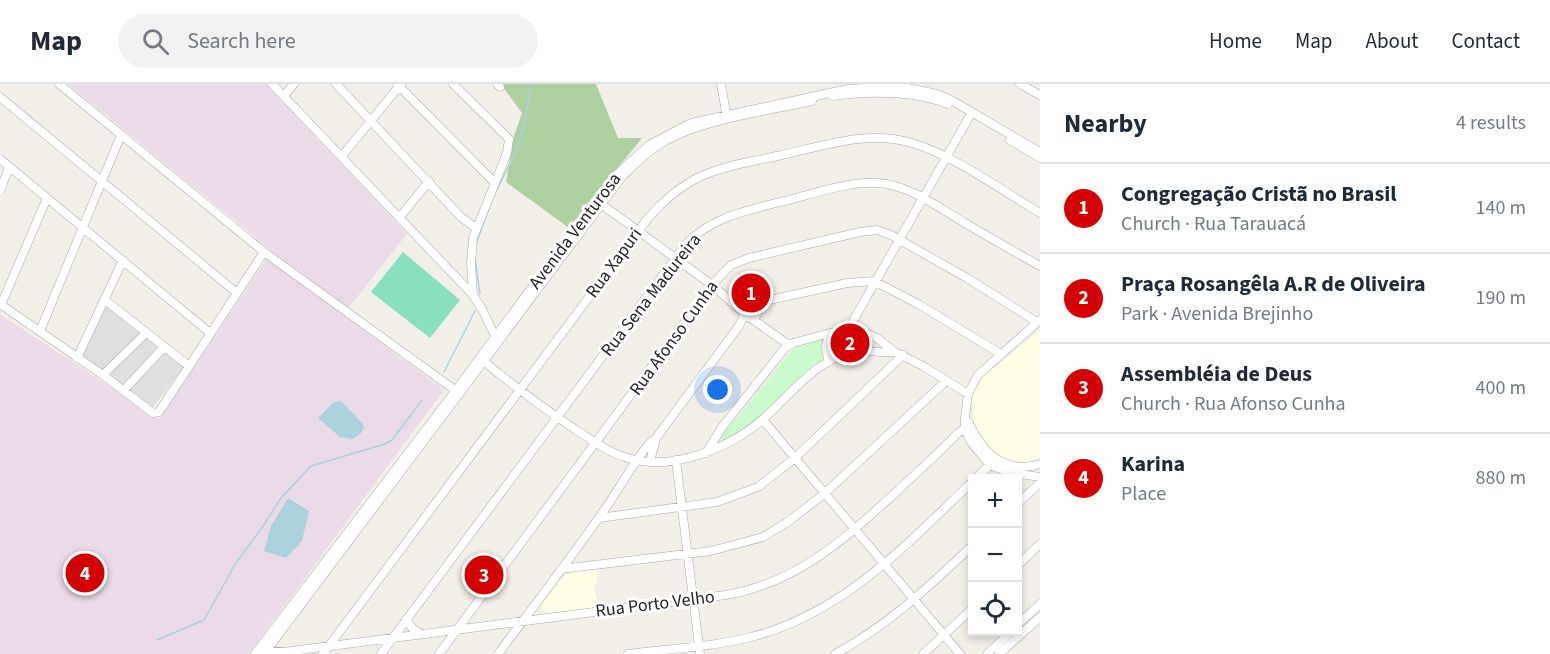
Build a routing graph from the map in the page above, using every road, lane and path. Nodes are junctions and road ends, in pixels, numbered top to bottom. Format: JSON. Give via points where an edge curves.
{"nodes":[{"id":1,"x":59,"y":84,"type":"edge"},
{"id":2,"x":272,"y":84,"type":"edge"},
{"id":3,"x":294,"y":84,"type":"edge"},
{"id":4,"x":336,"y":84,"type":"edge"},
{"id":5,"x":453,"y":84,"type":"edge"},
{"id":6,"x":721,"y":84,"type":"edge"},
{"id":7,"x":1020,"y":84,"type":"edge"},
{"id":8,"x":399,"y":85,"type":"edge"},
{"id":9,"x":878,"y":88,"type":"edge"},
{"id":10,"x":1040,"y":95,"type":"edge"},
{"id":11,"x":284,"y":96,"type":"junction"},
{"id":12,"x":0,"y":97,"type":"edge"},
{"id":13,"x":971,"y":114,"type":"junction"},
{"id":14,"x":727,"y":117,"type":"junction"},
{"id":15,"x":372,"y":121,"type":"junction"},
{"id":16,"x":122,"y":135,"type":"junction"},
{"id":17,"x":1040,"y":152,"type":"edge"},
{"id":18,"x":342,"y":156,"type":"junction"},
{"id":19,"x":945,"y":157,"type":"junction"},
{"id":20,"x":1040,"y":158,"type":"edge"},
{"id":21,"x":0,"y":159,"type":"edge"},
{"id":22,"x":9,"y":167,"type":"junction"},
{"id":23,"x":102,"y":181,"type":"junction"},
{"id":24,"x":429,"y":182,"type":"junction"},
{"id":25,"x":495,"y":183,"type":"junction"},
{"id":26,"x":0,"y":191,"type":"edge"},
{"id":27,"x":47,"y":198,"type":"junction"},
{"id":28,"x":922,"y":198,"type":"junction"},
{"id":29,"x":598,"y":202,"type":"junction"},
{"id":30,"x":1040,"y":213,"type":"edge"},
{"id":31,"x":400,"y":217,"type":"junction"},
{"id":32,"x":83,"y":227,"type":"junction"},
{"id":33,"x":476,"y":228,"type":"junction"},
{"id":34,"x":638,"y":231,"type":"junction"},
{"id":35,"x":899,"y":239,"type":"junction"},
{"id":36,"x":264,"y":252,"type":"junction"},
{"id":37,"x":676,"y":258,"type":"junction"},
{"id":38,"x":123,"y":260,"type":"junction"},
{"id":39,"x":1040,"y":266,"type":"edge"},
{"id":40,"x":874,"y":281,"type":"junction"},
{"id":41,"x":712,"y":285,"type":"junction"},
{"id":42,"x":237,"y":293,"type":"junction"},
{"id":43,"x":473,"y":295,"type":"junction"},
{"id":44,"x":105,"y":300,"type":"junction"},
{"id":45,"x":1,"y":305,"type":"edge"},
{"id":46,"x":752,"y":311,"type":"junction"},
{"id":47,"x":1039,"y":321,"type":"edge"},
{"id":48,"x":849,"y":328,"type":"junction"},
{"id":49,"x":40,"y":331,"type":"junction"},
{"id":50,"x":147,"y":333,"type":"junction"},
{"id":51,"x":210,"y":333,"type":"junction"},
{"id":52,"x":830,"y":335,"type":"junction"},
{"id":53,"x":497,"y":340,"type":"junction"},
{"id":54,"x":789,"y":345,"type":"junction"},
{"id":55,"x":165,"y":347,"type":"junction"},
{"id":56,"x":899,"y":354,"type":"junction"},
{"id":57,"x":1001,"y":354,"type":"junction"},
{"id":58,"x":77,"y":358,"type":"junction"},
{"id":59,"x":482,"y":359,"type":"junction"},
{"id":60,"x":828,"y":361,"type":"junction"},
{"id":61,"x":189,"y":366,"type":"junction"},
{"id":62,"x":103,"y":375,"type":"junction"},
{"id":63,"x":946,"y":381,"type":"junction"},
{"id":64,"x":124,"y":390,"type":"junction"},
{"id":65,"x":520,"y":391,"type":"junction"},
{"id":66,"x":458,"y":392,"type":"junction"},
{"id":67,"x":968,"y":394,"type":"junction"},
{"id":68,"x":557,"y":417,"type":"junction"},
{"id":69,"x":763,"y":420,"type":"junction"},
{"id":70,"x":968,"y":427,"type":"junction"},
{"id":71,"x":656,"y":438,"type":"junction"},
{"id":72,"x":952,"y":440,"type":"junction"},
{"id":73,"x":970,"y":441,"type":"junction"},
{"id":74,"x":597,"y":443,"type":"junction"},
{"id":75,"x":706,"y":453,"type":"junction"},
{"id":76,"x":795,"y":458,"type":"junction"},
{"id":77,"x":638,"y":460,"type":"junction"},
{"id":78,"x":676,"y":460,"type":"junction"},
{"id":79,"x":650,"y":461,"type":"junction"},
{"id":80,"x":993,"y":462,"type":"junction"},
{"id":81,"x":1040,"y":464,"type":"edge"},
{"id":82,"x":980,"y":474,"type":"edge"},
{"id":83,"x":1040,"y":477,"type":"edge"},
{"id":84,"x":1040,"y":483,"type":"edge"},
{"id":85,"x":968,"y":486,"type":"edge"},
{"id":86,"x":824,"y":494,"type":"junction"},
{"id":87,"x":1022,"y":499,"type":"edge"},
{"id":88,"x":682,"y":507,"type":"junction"},
{"id":89,"x":606,"y":508,"type":"junction"},
{"id":90,"x":617,"y":516,"type":"junction"},
{"id":91,"x":599,"y":518,"type":"junction"},
{"id":92,"x":854,"y":530,"type":"junction"},
{"id":93,"x":1040,"y":544,"type":"edge"},
{"id":94,"x":968,"y":550,"type":"edge"},
{"id":95,"x":688,"y":554,"type":"junction"},
{"id":96,"x":571,"y":557,"type":"junction"},
{"id":97,"x":1022,"y":561,"type":"edge"},
{"id":98,"x":884,"y":565,"type":"junction"},
{"id":99,"x":583,"y":568,"type":"junction"},
{"id":100,"x":561,"y":569,"type":"junction"},
{"id":101,"x":693,"y":600,"type":"junction"},
{"id":102,"x":914,"y":600,"type":"junction"},
{"id":103,"x":537,"y":602,"type":"junction"},
{"id":104,"x":1040,"y":604,"type":"edge"},
{"id":105,"x":968,"y":613,"type":"edge"},
{"id":106,"x":1040,"y":617,"type":"edge"},
{"id":107,"x":546,"y":618,"type":"junction"},
{"id":108,"x":406,"y":619,"type":"junction"},
{"id":109,"x":1022,"y":620,"type":"edge"},
{"id":110,"x":521,"y":622,"type":"junction"},
{"id":111,"x":499,"y":625,"type":"junction"},
{"id":112,"x":457,"y":630,"type":"junction"},
{"id":113,"x":421,"y":634,"type":"junction"},
{"id":114,"x":944,"y":636,"type":"junction"},
{"id":115,"x":1007,"y":636,"type":"edge"},
{"id":116,"x":392,"y":638,"type":"junction"},
{"id":117,"x":507,"y":642,"type":"junction"},
{"id":118,"x":329,"y":646,"type":"junction"},
{"id":119,"x":263,"y":649,"type":"edge"},
{"id":120,"x":699,"y":650,"type":"edge"},
{"id":121,"x":323,"y":654,"type":"edge"},
{"id":122,"x":381,"y":654,"type":"edge"},
{"id":123,"x":439,"y":654,"type":"edge"},
{"id":124,"x":498,"y":654,"type":"edge"},
{"id":125,"x":628,"y":654,"type":"edge"},
{"id":126,"x":835,"y":654,"type":"edge"},
{"id":127,"x":923,"y":654,"type":"edge"},
{"id":128,"x":960,"y":654,"type":"edge"},
{"id":129,"x":987,"y":654,"type":"edge"},
{"id":130,"x":999,"y":654,"type":"edge"}],
"edges":[{"from":1,"to":16,"type":"street"},
{"from":2,"to":11,"type":"street"},
{"from":3,"to":11,"type":"street"},
{"from":4,"to":15,"type":"street"},
{"from":5,"to":25,"type":"street","via":[[508,137],[507,153]]},
{"from":6,"to":14,"type":"street"},
{"from":7,"to":10,"type":"street"},
{"from":8,"to":15,"type":"street"},
{"from":8,"to":25,"type":"street"},
{"from":9,"to":13,"type":"street","name":"Avenida Venturosa","via":[[936,100]]},
{"from":9,"to":14,"type":"street","name":"Avenida Venturosa","via":[[833,91]]},
{"from":11,"to":18,"type":"street"},
{"from":12,"to":23,"type":"street"},
{"from":13,"to":17,"type":"street","name":"Avenida Venturosa"},
{"from":13,"to":19,"type":"street"},
{"from":13,"to":20,"type":"street","name":"Avenida Venturosa"},
{"from":14,"to":29,"type":"street","name":"Avenida Venturosa","via":[[661,143]]},
{"from":15,"to":18,"type":"street"},
{"from":15,"to":24,"type":"street"},
{"from":16,"to":23,"type":"street"},
{"from":16,"to":36,"type":"street"},
{"from":18,"to":31,"type":"street"},
{"from":19,"to":28,"type":"street"},
{"from":19,"to":30,"type":"street","name":"Rua Xapuri"},
{"from":19,"to":34,"type":"street","name":"Rua Xapuri","via":[[910,143],[871,138],[730,166],[686,184],[658,206]]},
{"from":21,"to":22,"type":"street"},
{"from":22,"to":26,"type":"street"},
{"from":22,"to":27,"type":"street"},
{"from":23,"to":32,"type":"street"},
{"from":23,"to":42,"type":"street"},
{"from":24,"to":31,"type":"street"},
{"from":24,"to":33,"type":"street"},
{"from":25,"to":33,"type":"street"},
{"from":27,"to":32,"type":"street"},
{"from":27,"to":45,"type":"street"},
{"from":28,"to":35,"type":"street"},
{"from":28,"to":37,"type":"street","name":"Rua Sena Madureira","via":[[876,183],[744,211],[704,229]]},
{"from":28,"to":39,"type":"street","name":"Rua Sena Madureira"},
{"from":29,"to":34,"type":"street"},
{"from":29,"to":53,"type":"street","name":"Avenida Venturosa"},
{"from":31,"to":43,"type":"street"},
{"from":32,"to":38,"type":"street"},
{"from":32,"to":49,"type":"street"},
{"from":33,"to":43,"type":"street","via":[[472,248]]},
{"from":34,"to":37,"type":"street"},
{"from":34,"to":65,"type":"street","name":"Rua Xapuri"},
{"from":35,"to":40,"type":"street"},
{"from":35,"to":41,"type":"street","name":"Rua Afonso Cunha","via":[[870,230],[749,258],[731,265]]},
{"from":35,"to":47,"type":"street","name":"Rua Afonso Cunha"},
{"from":36,"to":42,"type":"street"},
{"from":36,"to":66,"type":"street"},
{"from":37,"to":41,"type":"street"},
{"from":37,"to":68,"type":"street","name":"Rua Sena Madureira"},
{"from":38,"to":44,"type":"street"},
{"from":38,"to":51,"type":"street"},
{"from":40,"to":46,"type":"street","via":[[847,283]]},
{"from":40,"to":48,"type":"street"},
{"from":40,"to":57,"type":"street"},
{"from":41,"to":46,"type":"street","via":[[736,305]]},
{"from":41,"to":74,"type":"street","name":"Rua Afonso Cunha"},
{"from":42,"to":51,"type":"street"},
{"from":43,"to":53,"type":"street"},
{"from":44,"to":50,"type":"street"},
{"from":44,"to":58,"type":"street"},
{"from":45,"to":49,"type":"street"},
{"from":46,"to":54,"type":"street"},
{"from":46,"to":71,"type":"street"},
{"from":47,"to":57,"type":"street"},
{"from":48,"to":52,"type":"street"},
{"from":48,"to":56,"type":"street","via":[[868,333]]},
{"from":49,"to":58,"type":"street"},
{"from":50,"to":55,"type":"street"},
{"from":50,"to":62,"type":"street"},
{"from":51,"to":61,"type":"street"},
{"from":52,"to":54,"type":"street"},
{"from":52,"to":60,"type":"street","via":[[826,346]]},
{"from":53,"to":59,"type":"street","name":"Avenida Venturosa"},
{"from":54,"to":75,"type":"street"},
{"from":55,"to":61,"type":"street"},
{"from":55,"to":64,"type":"street"},
{"from":56,"to":60,"type":"street","via":[[862,351]]},
{"from":56,"to":63,"type":"street"},
{"from":56,"to":76,"type":"street"},
{"from":57,"to":67,"type":"street","via":[[978,375]]},
{"from":58,"to":62,"type":"street"},
{"from":59,"to":65,"type":"street"},
{"from":59,"to":66,"type":"street","name":"Avenida Venturosa"},
{"from":60,"to":69,"type":"street"},
{"from":61,"to":64,"type":"street","via":[[154,414]]},
{"from":62,"to":64,"type":"street"},
{"from":63,"to":67,"type":"street"},
{"from":63,"to":86,"type":"street"},
{"from":65,"to":68,"type":"street"},
{"from":65,"to":118,"type":"street","name":"Rua Xapuri"},
{"from":66,"to":119,"type":"street","name":"Avenida Venturosa"},
{"from":67,"to":70,"type":"street"},
{"from":68,"to":74,"type":"street"},
{"from":68,"to":108,"type":"street","name":"Rua Sena Madureira"},
{"from":69,"to":75,"type":"street","via":[[738,438]]},
{"from":69,"to":76,"type":"street"},
{"from":70,"to":72,"type":"street","name":"Rua Porto Velho"},
{"from":70,"to":73,"type":"street"},
{"from":70,"to":80,"type":"street"},
{"from":71,"to":77,"type":"street"},
{"from":71,"to":79,"type":"street"},
{"from":72,"to":73,"type":"street"},
{"from":72,"to":92,"type":"street","name":"Rua Porto Velho"},
{"from":73,"to":80,"type":"street","via":[[979,454]]},
{"from":74,"to":77,"type":"street"},
{"from":74,"to":112,"type":"street","name":"Rua Afonso Cunha"},
{"from":75,"to":78,"type":"street"},
{"from":76,"to":86,"type":"street"},
{"from":76,"to":88,"type":"street","via":[[770,479],[744,493]]},
{"from":77,"to":79,"type":"street"},
{"from":77,"to":89,"type":"street"},
{"from":78,"to":79,"type":"street"},
{"from":78,"to":88,"type":"street"},
{"from":80,"to":81,"type":"street","via":[[1026,467]]},
{"from":80,"to":82,"type":"street"},
{"from":80,"to":83,"type":"street","via":[[1014,474]]},
{"from":84,"to":87,"type":"street"},
{"from":85,"to":98,"type":"street"},
{"from":86,"to":92,"type":"street"},
{"from":86,"to":95,"type":"street","via":[[763,537]]},
{"from":88,"to":90,"type":"street"},
{"from":88,"to":95,"type":"street"},
{"from":89,"to":90,"type":"street"},
{"from":89,"to":91,"type":"street"},
{"from":90,"to":91,"type":"street"},
{"from":91,"to":96,"type":"street"},
{"from":92,"to":98,"type":"street"},
{"from":92,"to":101,"type":"street","name":"Rua Porto Velho","via":[[822,556],[785,576],[742,592]]},
{"from":93,"to":97,"type":"street"},
{"from":94,"to":102,"type":"street"},
{"from":95,"to":99,"type":"street"},
{"from":95,"to":101,"type":"street"},
{"from":96,"to":99,"type":"street"},
{"from":96,"to":100,"type":"street"},
{"from":98,"to":102,"type":"street"},
{"from":98,"to":120,"type":"street","via":[[833,602],[795,622]]},
{"from":99,"to":100,"type":"street"},
{"from":100,"to":103,"type":"street"},
{"from":101,"to":107,"type":"street","name":"Rua Porto Velho"},
{"from":101,"to":120,"type":"street"},
{"from":102,"to":114,"type":"street"},
{"from":102,"to":126,"type":"street","via":[[886,623]]},
{"from":103,"to":107,"type":"street"},
{"from":103,"to":110,"type":"street"},
{"from":104,"to":109,"type":"street"},
{"from":105,"to":114,"type":"street"},
{"from":106,"to":130,"type":"street"},
{"from":107,"to":110,"type":"street","name":"Rua Porto Velho"},
{"from":108,"to":113,"type":"street"},
{"from":108,"to":116,"type":"street","name":"Rua Sena Madureira"},
{"from":110,"to":111,"type":"street","name":"Rua Porto Velho"},
{"from":110,"to":117,"type":"street"},
{"from":111,"to":112,"type":"street","name":"Rua Porto Velho"},
{"from":111,"to":117,"type":"street"},
{"from":112,"to":113,"type":"street","name":"Rua Porto Velho"},
{"from":112,"to":123,"type":"street","name":"Rua Afonso Cunha"},
{"from":113,"to":116,"type":"street","name":"Rua Porto Velho"},
{"from":114,"to":127,"type":"street"},
{"from":114,"to":128,"type":"street"},
{"from":115,"to":129,"type":"street"},
{"from":116,"to":118,"type":"street","name":"Rua Porto Velho"},
{"from":116,"to":122,"type":"street","name":"Rua Sena Madureira"},
{"from":117,"to":124,"type":"street"},
{"from":118,"to":119,"type":"street","name":"Rua Porto Velho","via":[[284,652]]},
{"from":118,"to":121,"type":"street","name":"Rua Xapuri"},
{"from":120,"to":125,"type":"street"}]}
